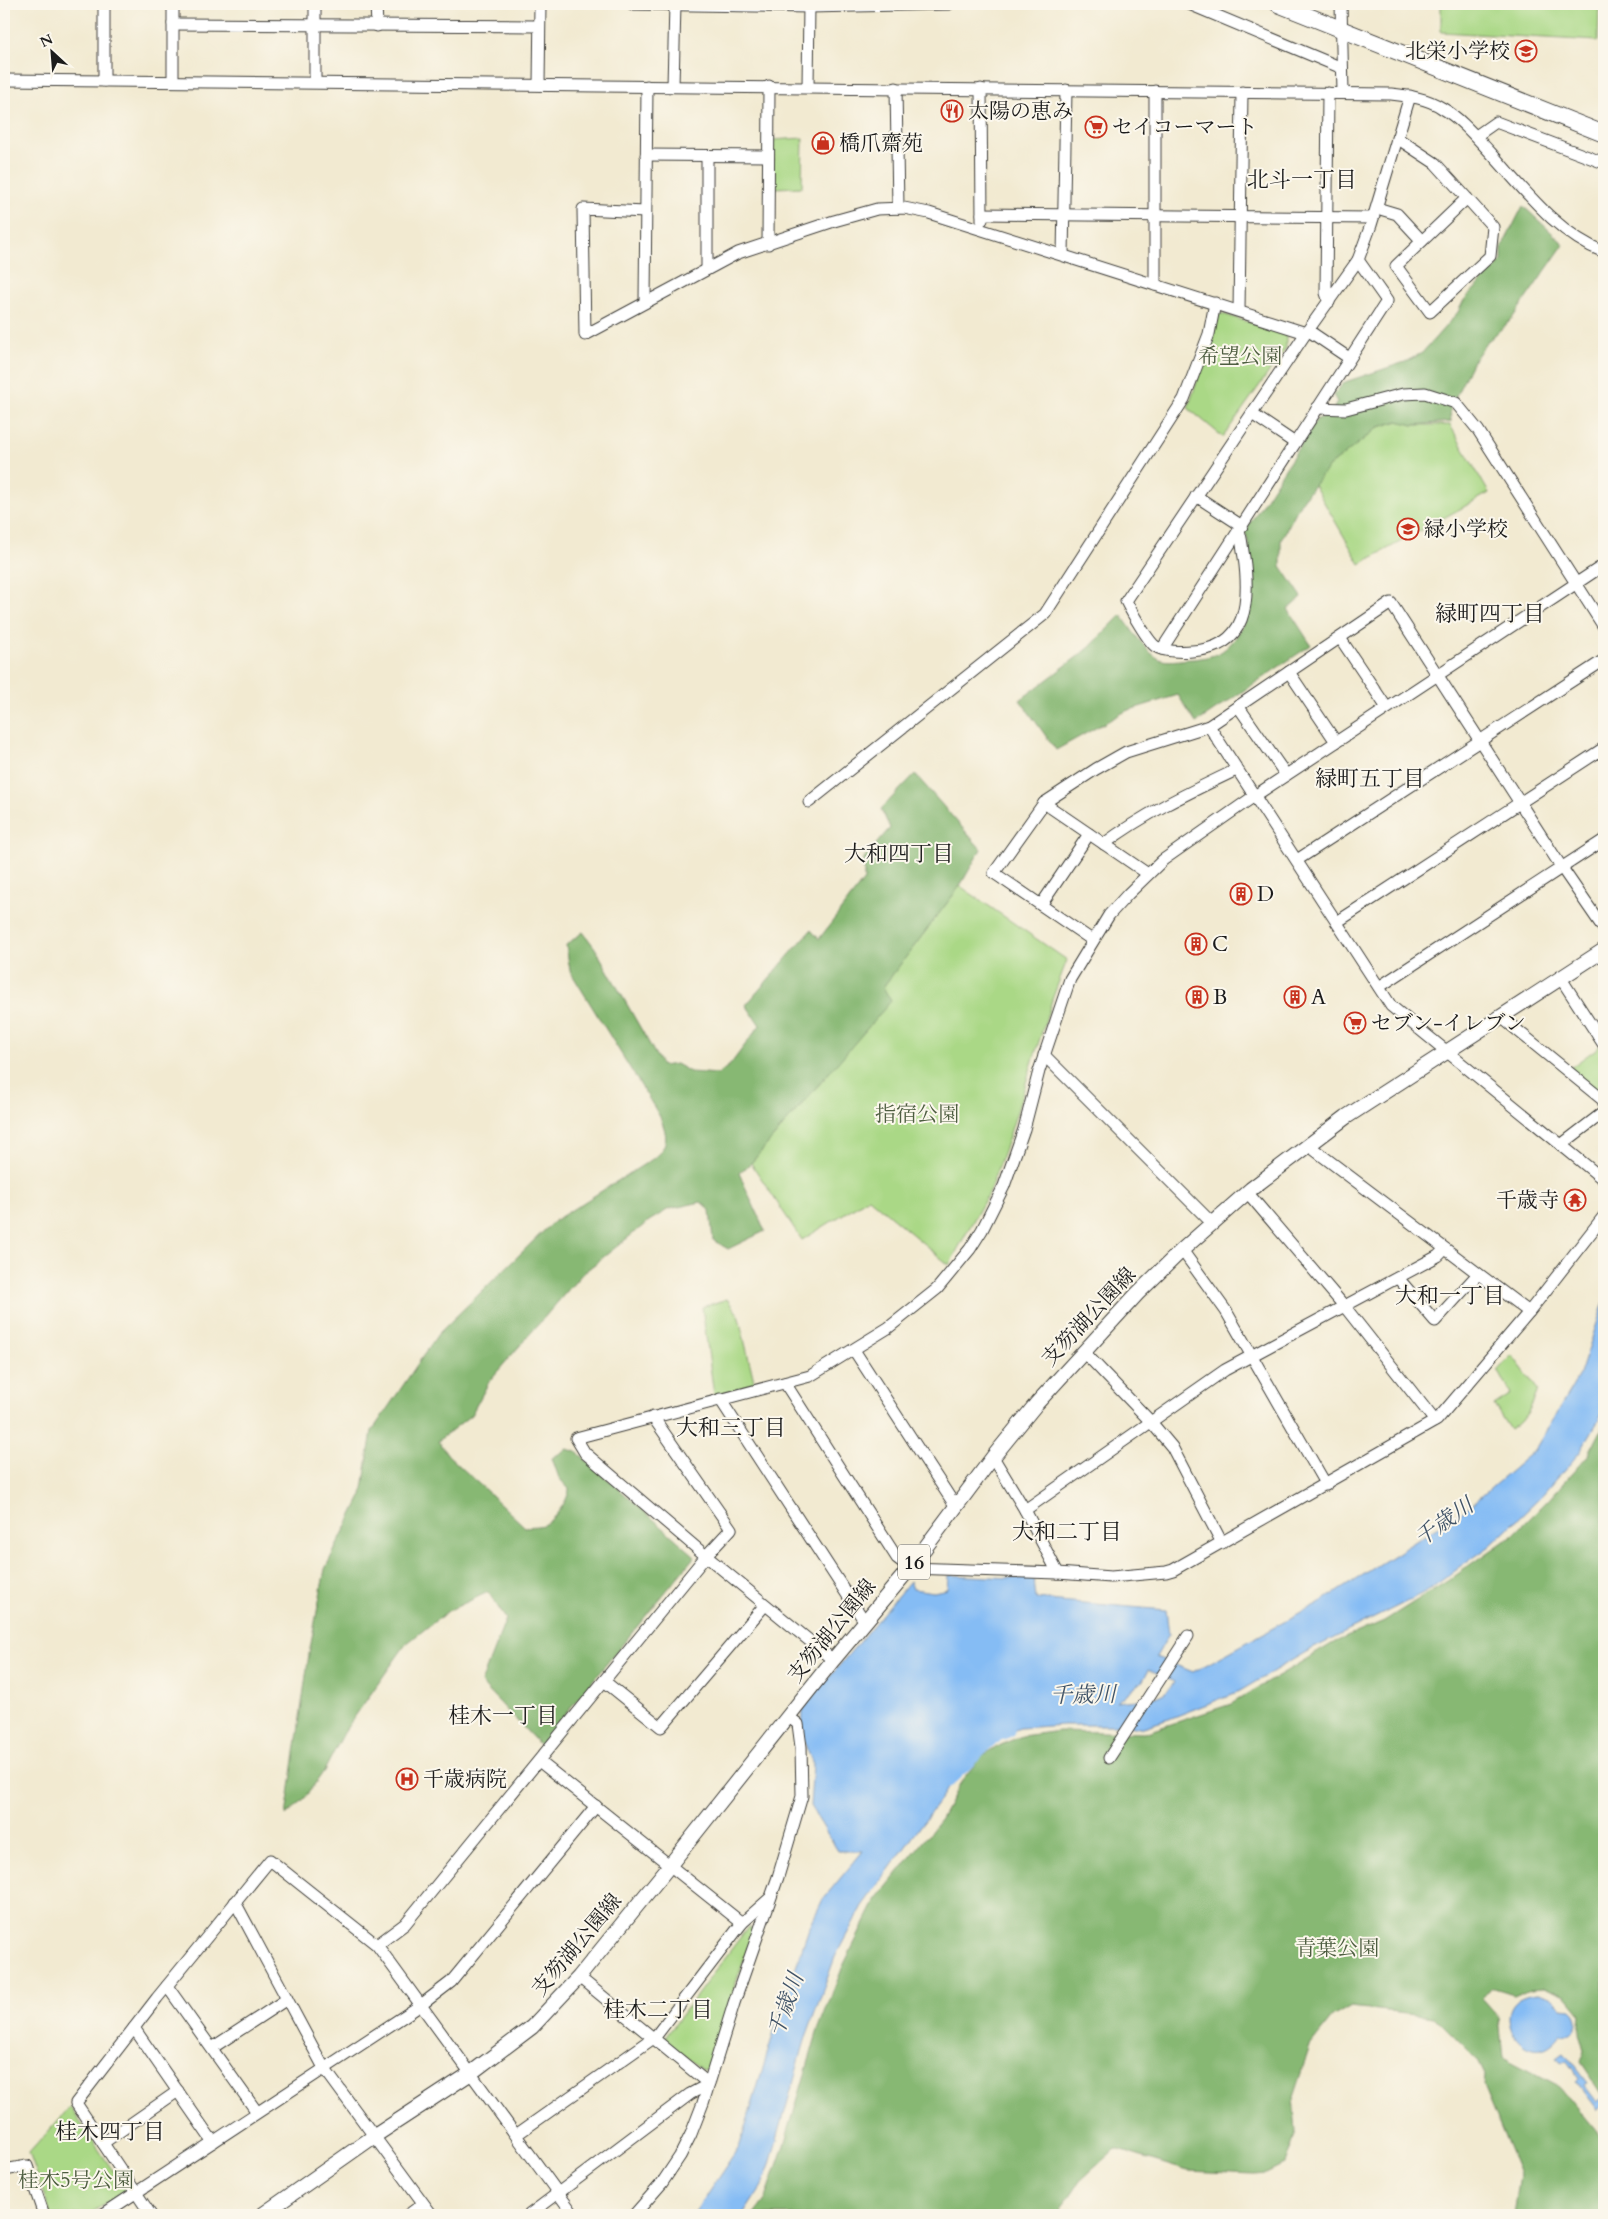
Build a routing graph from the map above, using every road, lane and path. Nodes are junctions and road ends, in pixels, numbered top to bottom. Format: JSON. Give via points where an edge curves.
{"nodes":[{"id":1,"x":104,"y":4,"type":"edge"},
{"id":2,"x":173,"y":4,"type":"edge"},
{"id":3,"x":315,"y":4,"type":"edge"},
{"id":4,"x":376,"y":4,"type":"edge"},
{"id":5,"x":540,"y":4,"type":"edge"},
{"id":6,"x":632,"y":4,"type":"edge"},
{"id":7,"x":675,"y":4,"type":"edge"},
{"id":8,"x":949,"y":4,"type":"edge"},
{"id":9,"x":1189,"y":4,"type":"edge"},
{"id":10,"x":1278,"y":4,"type":"edge"},
{"id":11,"x":1341,"y":4,"type":"edge"},
{"id":12,"x":809,"y":6,"type":"edge"},
{"id":13,"x":173,"y":24,"type":"junction"},
{"id":14,"x":315,"y":26,"type":"junction"},
{"id":15,"x":377,"y":26,"type":"junction"},
{"id":16,"x":539,"y":26,"type":"junction"},
{"id":17,"x":1342,"y":29,"type":"junction"},
{"id":18,"x":1342,"y":68,"type":"junction"},
{"id":19,"x":4,"y":80,"type":"edge"},
{"id":20,"x":173,"y":81,"type":"junction"},
{"id":21,"x":104,"y":82,"type":"junction"},
{"id":22,"x":315,"y":82,"type":"junction"},
{"id":23,"x":539,"y":85,"type":"junction"},
{"id":24,"x":647,"y":86,"type":"junction"},
{"id":25,"x":673,"y":86,"type":"junction"},
{"id":26,"x":769,"y":86,"type":"junction"},
{"id":27,"x":808,"y":87,"type":"junction"},
{"id":28,"x":896,"y":88,"type":"junction"},
{"id":29,"x":981,"y":89,"type":"junction"},
{"id":30,"x":1066,"y":90,"type":"junction"},
{"id":31,"x":1155,"y":91,"type":"junction"},
{"id":32,"x":1242,"y":92,"type":"junction"},
{"id":33,"x":1328,"y":93,"type":"junction"},
{"id":34,"x":1343,"y":93,"type":"junction"},
{"id":35,"x":1410,"y":96,"type":"junction"},
{"id":36,"x":1604,"y":130,"type":"edge"},
{"id":37,"x":1476,"y":136,"type":"junction"},
{"id":38,"x":1397,"y":138,"type":"junction"},
{"id":39,"x":646,"y":154,"type":"junction"},
{"id":40,"x":707,"y":156,"type":"junction"},
{"id":41,"x":768,"y":156,"type":"junction"},
{"id":42,"x":1604,"y":163,"type":"edge"},
{"id":43,"x":1467,"y":198,"type":"junction"},
{"id":44,"x":898,"y":208,"type":"junction"},
{"id":45,"x":645,"y":212,"type":"junction"},
{"id":46,"x":1375,"y":213,"type":"junction"},
{"id":47,"x":982,"y":214,"type":"junction"},
{"id":48,"x":1063,"y":215,"type":"junction"},
{"id":49,"x":1155,"y":216,"type":"junction"},
{"id":50,"x":1241,"y":217,"type":"junction"},
{"id":51,"x":1327,"y":218,"type":"junction"},
{"id":52,"x":982,"y":230,"type":"junction"},
{"id":53,"x":1422,"y":242,"type":"junction"},
{"id":54,"x":768,"y":244,"type":"junction"},
{"id":55,"x":1604,"y":252,"type":"edge"},
{"id":56,"x":1063,"y":255,"type":"junction"},
{"id":57,"x":1358,"y":260,"type":"junction"},
{"id":58,"x":707,"y":269,"type":"junction"},
{"id":59,"x":1155,"y":285,"type":"junction"},
{"id":60,"x":645,"y":302,"type":"junction"},
{"id":61,"x":1329,"y":302,"type":"junction"},
{"id":62,"x":1214,"y":303,"type":"junction"},
{"id":63,"x":1239,"y":311,"type":"junction"},
{"id":64,"x":1307,"y":332,"type":"junction"},
{"id":65,"x":1350,"y":358,"type":"junction"},
{"id":66,"x":1318,"y":408,"type":"junction"},
{"id":67,"x":1252,"y":414,"type":"junction"},
{"id":68,"x":1295,"y":443,"type":"junction"},
{"id":69,"x":1196,"y":496,"type":"junction"},
{"id":70,"x":1240,"y":529,"type":"junction"},
{"id":71,"x":1604,"y":565,"type":"edge"},
{"id":72,"x":1576,"y":584,"type":"junction"},
{"id":73,"x":1604,"y":627,"type":"edge"},
{"id":74,"x":1340,"y":638,"type":"junction"},
{"id":75,"x":1162,"y":649,"type":"junction"},
{"id":76,"x":1604,"y":660,"type":"edge"},
{"id":77,"x":1289,"y":672,"type":"junction"},
{"id":78,"x":1438,"y":674,"type":"junction"},
{"id":79,"x":1238,"y":706,"type":"junction"},
{"id":80,"x":1387,"y":708,"type":"junction"},
{"id":81,"x":1209,"y":726,"type":"junction"},
{"id":82,"x":1479,"y":741,"type":"junction"},
{"id":83,"x":1336,"y":742,"type":"junction"},
{"id":84,"x":1604,"y":748,"type":"edge"},
{"id":85,"x":1236,"y":770,"type":"junction"},
{"id":86,"x":1286,"y":775,"type":"junction"},
{"id":87,"x":1253,"y":797,"type":"junction"},
{"id":88,"x":809,"y":802,"type":"dead end"},
{"id":89,"x":1044,"y":803,"type":"junction"},
{"id":90,"x":1519,"y":803,"type":"junction"},
{"id":91,"x":1089,"y":834,"type":"junction"},
{"id":92,"x":1604,"y":840,"type":"edge"},
{"id":93,"x":1104,"y":844,"type":"junction"},
{"id":94,"x":1297,"y":860,"type":"junction"},
{"id":95,"x":1562,"y":868,"type":"junction"},
{"id":96,"x":1148,"y":874,"type":"junction"},
{"id":97,"x":1041,"y":906,"type":"junction"},
{"id":98,"x":1338,"y":922,"type":"junction"},
{"id":99,"x":1604,"y":929,"type":"edge"},
{"id":100,"x":1092,"y":940,"type":"junction"},
{"id":101,"x":1604,"y":950,"type":"edge"},
{"id":102,"x":1560,"y":977,"type":"junction"},
{"id":103,"x":1379,"y":986,"type":"junction"},
{"id":104,"x":1501,"y":1017,"type":"junction"},
{"id":105,"x":1604,"y":1045,"type":"edge"},
{"id":106,"x":1448,"y":1053,"type":"junction"},
{"id":107,"x":1044,"y":1055,"type":"junction"},
{"id":108,"x":1604,"y":1104,"type":"edge"},
{"id":109,"x":1604,"y":1112,"type":"edge"},
{"id":110,"x":1308,"y":1145,"type":"junction"},
{"id":111,"x":1561,"y":1145,"type":"junction"},
{"id":112,"x":1604,"y":1180,"type":"edge"},
{"id":113,"x":1247,"y":1192,"type":"junction"},
{"id":114,"x":1604,"y":1216,"type":"edge"},
{"id":115,"x":1212,"y":1223,"type":"junction"},
{"id":116,"x":1445,"y":1249,"type":"junction"},
{"id":117,"x":1182,"y":1250,"type":"junction"},
{"id":118,"x":1478,"y":1274,"type":"junction"},
{"id":119,"x":1398,"y":1278,"type":"junction"},
{"id":120,"x":1345,"y":1307,"type":"junction"},
{"id":121,"x":1528,"y":1312,"type":"junction"},
{"id":122,"x":854,"y":1350,"type":"junction"},
{"id":123,"x":1083,"y":1351,"type":"junction"},
{"id":124,"x":1254,"y":1357,"type":"junction"},
{"id":125,"x":785,"y":1383,"type":"junction"},
{"id":126,"x":720,"y":1400,"type":"junction"},
{"id":127,"x":653,"y":1417,"type":"junction"},
{"id":128,"x":1435,"y":1421,"type":"junction"},
{"id":129,"x":1151,"y":1422,"type":"junction"},
{"id":130,"x":993,"y":1457,"type":"junction"},
{"id":131,"x":1326,"y":1485,"type":"junction"},
{"id":132,"x":956,"y":1507,"type":"junction"},
{"id":133,"x":1025,"y":1510,"type":"junction"},
{"id":134,"x":1222,"y":1543,"type":"junction"},
{"id":135,"x":706,"y":1556,"type":"junction"},
{"id":136,"x":910,"y":1568,"type":"junction"},
{"id":137,"x":1058,"y":1572,"type":"junction"},
{"id":138,"x":764,"y":1605,"type":"junction"},
{"id":139,"x":865,"y":1622,"type":"junction"},
{"id":140,"x":1185,"y":1639,"type":"dead end"},
{"id":141,"x":833,"y":1660,"type":"junction"},
{"id":142,"x":604,"y":1681,"type":"junction"},
{"id":143,"x":789,"y":1717,"type":"junction"},
{"id":144,"x":1109,"y":1758,"type":"dead end"},
{"id":145,"x":539,"y":1761,"type":"junction"},
{"id":146,"x":596,"y":1806,"type":"junction"},
{"id":147,"x":670,"y":1864,"type":"junction"},
{"id":148,"x":770,"y":1898,"type":"junction"},
{"id":149,"x":236,"y":1902,"type":"junction"},
{"id":150,"x":742,"y":1923,"type":"junction"},
{"id":151,"x":377,"y":1945,"type":"junction"},
{"id":152,"x":579,"y":1977,"type":"junction"},
{"id":153,"x":167,"y":1986,"type":"junction"},
{"id":154,"x":287,"y":1999,"type":"junction"},
{"id":155,"x":421,"y":2005,"type":"junction"},
{"id":156,"x":134,"y":2028,"type":"junction"},
{"id":157,"x":655,"y":2037,"type":"junction"},
{"id":158,"x":212,"y":2048,"type":"junction"},
{"id":159,"x":324,"y":2068,"type":"junction"},
{"id":160,"x":471,"y":2073,"type":"junction"},
{"id":161,"x":709,"y":2084,"type":"junction"},
{"id":162,"x":178,"y":2091,"type":"junction"},
{"id":163,"x":257,"y":2112,"type":"junction"},
{"id":164,"x":516,"y":2135,"type":"junction"},
{"id":165,"x":373,"y":2137,"type":"junction"},
{"id":166,"x":213,"y":2142,"type":"junction"},
{"id":167,"x":103,"y":2143,"type":"junction"},
{"id":168,"x":4,"y":2170,"type":"edge"},
{"id":169,"x":136,"y":2193,"type":"junction"},
{"id":170,"x":558,"y":2194,"type":"junction"},
{"id":171,"x":423,"y":2204,"type":"junction"},
{"id":172,"x":44,"y":2215,"type":"edge"},
{"id":173,"x":102,"y":2215,"type":"edge"},
{"id":174,"x":151,"y":2215,"type":"edge"},
{"id":175,"x":262,"y":2215,"type":"edge"},
{"id":176,"x":408,"y":2215,"type":"edge"},
{"id":177,"x":432,"y":2215,"type":"edge"},
{"id":178,"x":529,"y":2215,"type":"edge"},
{"id":179,"x":574,"y":2215,"type":"edge"},
{"id":180,"x":634,"y":2215,"type":"edge"}],
"edges":[{"from":1,"to":21,"type":"street"},
{"from":2,"to":13,"type":"street"},
{"from":3,"to":14,"type":"street"},
{"from":4,"to":15,"type":"street"},
{"from":5,"to":16,"type":"street"},
{"from":6,"to":7,"type":"street"},
{"from":7,"to":12,"type":"street"},
{"from":7,"to":25,"type":"street"},
{"from":8,"to":12,"type":"street"},
{"from":9,"to":18,"type":"street"},
{"from":10,"to":17,"type":"highway"},
{"from":11,"to":17,"type":"street"},
{"from":12,"to":27,"type":"street"},
{"from":13,"to":14,"type":"street"},
{"from":13,"to":20,"type":"street"},
{"from":14,"to":15,"type":"street"},
{"from":14,"to":22,"type":"street"},
{"from":15,"to":16,"type":"street"},
{"from":16,"to":23,"type":"street"},
{"from":17,"to":18,"type":"street"},
{"from":17,"to":36,"type":"highway"},
{"from":18,"to":34,"type":"street"},
{"from":19,"to":21,"type":"street"},
{"from":20,"to":21,"type":"street"},
{"from":20,"to":22,"type":"street"},
{"from":22,"to":23,"type":"street"},
{"from":23,"to":24,"type":"street"},
{"from":24,"to":25,"type":"street"},
{"from":24,"to":39,"type":"street"},
{"from":25,"to":26,"type":"street"},
{"from":26,"to":27,"type":"street"},
{"from":26,"to":41,"type":"street"},
{"from":27,"to":28,"type":"street"},
{"from":28,"to":29,"type":"street"},
{"from":28,"to":44,"type":"street"},
{"from":29,"to":30,"type":"street"},
{"from":29,"to":47,"type":"street"},
{"from":30,"to":31,"type":"street"},
{"from":30,"to":48,"type":"street"},
{"from":31,"to":32,"type":"street"},
{"from":31,"to":49,"type":"street"},
{"from":32,"to":33,"type":"street"},
{"from":32,"to":50,"type":"street"},
{"from":33,"to":34,"type":"street"},
{"from":33,"to":51,"type":"street"},
{"from":34,"to":35,"type":"street"},
{"from":35,"to":37,"type":"street","via":[[1441,107]]},
{"from":35,"to":38,"type":"street"},
{"from":37,"to":42,"type":"street","via":[[1496,122]]},
{"from":37,"to":55,"type":"street","via":[[1564,229]]},
{"from":38,"to":43,"type":"street","via":[[1435,162]]},
{"from":38,"to":46,"type":"street"},
{"from":39,"to":40,"type":"street"},
{"from":39,"to":45,"type":"street"},
{"from":40,"to":41,"type":"street"},
{"from":40,"to":58,"type":"street"},
{"from":41,"to":54,"type":"street"},
{"from":43,"to":53,"type":"street"},
{"from":43,"to":53,"type":"street","via":[[1493,227],[1490,256],[1430,312],[1396,266]]},
{"from":44,"to":52,"type":"street","via":[[930,213]]},
{"from":44,"to":54,"type":"street","via":[[877,209],[851,216]]},
{"from":45,"to":60,"type":"street"},
{"from":45,"to":60,"type":"street","via":[[583,209],[585,335]]},
{"from":46,"to":51,"type":"street"},
{"from":46,"to":53,"type":"street","via":[[1397,214]]},
{"from":46,"to":57,"type":"street"},
{"from":47,"to":48,"type":"street"},
{"from":47,"to":52,"type":"street"},
{"from":48,"to":49,"type":"street"},
{"from":48,"to":56,"type":"street"},
{"from":49,"to":50,"type":"street"},
{"from":49,"to":59,"type":"street"},
{"from":50,"to":51,"type":"street"},
{"from":50,"to":63,"type":"street"},
{"from":51,"to":61,"type":"street","via":[[1326,293]]},
{"from":52,"to":56,"type":"street"},
{"from":54,"to":58,"type":"street","via":[[738,253]]},
{"from":56,"to":59,"type":"street"},
{"from":57,"to":61,"type":"street"},
{"from":57,"to":65,"type":"street","via":[[1387,302]]},
{"from":58,"to":60,"type":"street"},
{"from":59,"to":62,"type":"street"},
{"from":61,"to":64,"type":"street"},
{"from":62,"to":63,"type":"street"},
{"from":62,"to":88,"type":"street","via":[[1209,334],[1184,400],[1045,614]]},
{"from":63,"to":64,"type":"street"},
{"from":64,"to":65,"type":"street"},
{"from":64,"to":67,"type":"street"},
{"from":65,"to":66,"type":"street"},
{"from":66,"to":68,"type":"street"},
{"from":66,"to":72,"type":"street","via":[[1346,409],[1403,394],[1425,394],[1456,404],[1478,430]]},
{"from":67,"to":68,"type":"street"},
{"from":67,"to":69,"type":"street"},
{"from":68,"to":70,"type":"street"},
{"from":69,"to":70,"type":"street"},
{"from":69,"to":75,"type":"street","via":[[1126,602],[1153,646]]},
{"from":70,"to":75,"type":"street"},
{"from":70,"to":75,"type":"street","via":[[1247,595],[1240,620],[1229,639],[1218,647],[1204,650]]},
{"from":71,"to":72,"type":"street"},
{"from":72,"to":73,"type":"street"},
{"from":72,"to":78,"type":"street"},
{"from":74,"to":77,"type":"street"},
{"from":74,"to":78,"type":"street","via":[[1391,603]]},
{"from":74,"to":80,"type":"street"},
{"from":76,"to":82,"type":"street"},
{"from":77,"to":79,"type":"street"},
{"from":77,"to":83,"type":"street"},
{"from":78,"to":80,"type":"street"},
{"from":78,"to":82,"type":"street"},
{"from":79,"to":81,"type":"street"},
{"from":79,"to":86,"type":"street"},
{"from":80,"to":83,"type":"street"},
{"from":81,"to":85,"type":"street"},
{"from":81,"to":89,"type":"street","via":[[1126,752]]},
{"from":82,"to":90,"type":"street"},
{"from":82,"to":94,"type":"street"},
{"from":83,"to":86,"type":"street"},
{"from":84,"to":90,"type":"street"},
{"from":85,"to":87,"type":"street"},
{"from":85,"to":93,"type":"street","via":[[1166,804],[1127,826]]},
{"from":86,"to":87,"type":"street"},
{"from":87,"to":94,"type":"street"},
{"from":87,"to":96,"type":"street"},
{"from":89,"to":91,"type":"street"},
{"from":89,"to":97,"type":"street","via":[[994,873]]},
{"from":90,"to":95,"type":"street"},
{"from":90,"to":98,"type":"street"},
{"from":91,"to":93,"type":"street"},
{"from":91,"to":97,"type":"street"},
{"from":92,"to":95,"type":"street"},
{"from":93,"to":96,"type":"street"},
{"from":94,"to":98,"type":"street"},
{"from":95,"to":99,"type":"street"},
{"from":95,"to":103,"type":"street"},
{"from":96,"to":100,"type":"street"},
{"from":97,"to":100,"type":"street"},
{"from":98,"to":103,"type":"street"},
{"from":100,"to":107,"type":"street","via":[[1070,979]]},
{"from":101,"to":102,"type":"main road","name":"支笏湖公園線","number":"16"},
{"from":102,"to":104,"type":"main road","name":"支笏湖公園線","number":"16"},
{"from":102,"to":105,"type":"street"},
{"from":103,"to":106,"type":"street","via":[[1391,1006]]},
{"from":104,"to":106,"type":"main road","name":"支笏湖公園線","number":"16"},
{"from":104,"to":108,"type":"street"},
{"from":106,"to":110,"type":"main road","name":"支笏湖公園線","number":"16","via":[[1346,1117]]},
{"from":106,"to":111,"type":"street"},
{"from":107,"to":115,"type":"street"},
{"from":107,"to":122,"type":"street","via":[[1004,1186],[974,1243],[937,1290]]},
{"from":109,"to":111,"type":"street"},
{"from":110,"to":113,"type":"main road","name":"支笏湖公園線","number":"16"},
{"from":110,"to":116,"type":"street"},
{"from":111,"to":112,"type":"street"},
{"from":113,"to":115,"type":"main road","name":"支笏湖公園線","number":"16"},
{"from":113,"to":120,"type":"street"},
{"from":114,"to":121,"type":"street"},
{"from":115,"to":117,"type":"main road","name":"支笏湖公園線","number":"16"},
{"from":116,"to":118,"type":"street"},
{"from":116,"to":119,"type":"street"},
{"from":117,"to":123,"type":"main road","name":"支笏湖公園線","number":"16"},
{"from":117,"to":124,"type":"street"},
{"from":118,"to":119,"type":"street","via":[[1435,1322]]},
{"from":118,"to":121,"type":"street"},
{"from":119,"to":120,"type":"street"},
{"from":120,"to":124,"type":"street"},
{"from":120,"to":128,"type":"street"},
{"from":121,"to":128,"type":"street"},
{"from":122,"to":125,"type":"street","via":[[810,1376]]},
{"from":122,"to":132,"type":"street"},
{"from":123,"to":129,"type":"street"},
{"from":123,"to":130,"type":"main road","name":"支笏湖公園線","number":"16"},
{"from":124,"to":129,"type":"street","via":[[1225,1370]]},
{"from":124,"to":131,"type":"street"},
{"from":125,"to":126,"type":"street"},
{"from":125,"to":136,"type":"street","via":[[897,1558]]},
{"from":126,"to":127,"type":"street"},
{"from":126,"to":139,"type":"street"},
{"from":127,"to":135,"type":"street","via":[[731,1528]]},
{"from":127,"to":135,"type":"street","via":[[576,1438],[585,1453]]},
{"from":128,"to":131,"type":"street"},
{"from":129,"to":133,"type":"street"},
{"from":129,"to":134,"type":"street","via":[[1172,1447]]},
{"from":130,"to":132,"type":"main road","name":"支笏湖公園線","number":"16"},
{"from":130,"to":133,"type":"street"},
{"from":131,"to":134,"type":"street"},
{"from":132,"to":136,"type":"main road","name":"支笏湖公園線","number":"16"},
{"from":133,"to":137,"type":"street"},
{"from":134,"to":137,"type":"street","via":[[1166,1572],[1111,1577]]},
{"from":135,"to":138,"type":"street"},
{"from":135,"to":142,"type":"street"},
{"from":136,"to":137,"type":"street"},
{"from":136,"to":139,"type":"main road","name":"支笏湖公園線","number":"16"},
{"from":138,"to":141,"type":"street"},
{"from":138,"to":142,"type":"street","via":[[661,1727]]},
{"from":139,"to":141,"type":"main road","name":"支笏湖公園線","number":"16"},
{"from":140,"to":144,"type":"street"},
{"from":141,"to":143,"type":"main road","name":"支笏湖公園線","number":"16"},
{"from":142,"to":145,"type":"street"},
{"from":143,"to":147,"type":"main road","name":"支笏湖公園線","number":"16"},
{"from":143,"to":148,"type":"street","via":[[798,1724],[802,1796]]},
{"from":145,"to":146,"type":"street"},
{"from":145,"to":151,"type":"street","via":[[405,1924]]},
{"from":146,"to":147,"type":"street"},
{"from":146,"to":155,"type":"street","via":[[451,1982]]},
{"from":147,"to":150,"type":"street"},
{"from":147,"to":152,"type":"main road","name":"支笏湖公園線","number":"16"},
{"from":148,"to":150,"type":"street"},
{"from":148,"to":161,"type":"street"},
{"from":149,"to":151,"type":"street","via":[[270,1860]]},
{"from":149,"to":153,"type":"street"},
{"from":149,"to":154,"type":"street"},
{"from":150,"to":157,"type":"street"},
{"from":151,"to":155,"type":"street"},
{"from":152,"to":157,"type":"street"},
{"from":152,"to":160,"type":"main road","name":"支笏湖公園線","number":"16","via":[[532,2027]]},
{"from":153,"to":156,"type":"street"},
{"from":153,"to":158,"type":"street"},
{"from":154,"to":158,"type":"street"},
{"from":154,"to":159,"type":"street"},
{"from":155,"to":159,"type":"street"},
{"from":155,"to":160,"type":"street"},
{"from":156,"to":162,"type":"street"},
{"from":156,"to":167,"type":"street","via":[[76,2103]]},
{"from":157,"to":161,"type":"street"},
{"from":157,"to":164,"type":"street"},
{"from":158,"to":163,"type":"street"},
{"from":159,"to":163,"type":"street"},
{"from":159,"to":165,"type":"street"},
{"from":160,"to":164,"type":"street"},
{"from":160,"to":165,"type":"main road","name":"支笏湖公園線","number":"16"},
{"from":161,"to":170,"type":"street","via":[[690,2094]]},
{"from":161,"to":180,"type":"street","via":[[680,2156]]},
{"from":162,"to":166,"type":"street"},
{"from":162,"to":167,"type":"street"},
{"from":163,"to":166,"type":"street"},
{"from":164,"to":170,"type":"street"},
{"from":165,"to":171,"type":"street"},
{"from":165,"to":175,"type":"main road","name":"支笏湖公園線","number":"16"},
{"from":166,"to":169,"type":"street"},
{"from":167,"to":169,"type":"street"},
{"from":168,"to":172,"type":"street","via":[[27,2166]]},
{"from":169,"to":173,"type":"street"},
{"from":169,"to":174,"type":"street"},
{"from":170,"to":178,"type":"street"},
{"from":170,"to":179,"type":"street"},
{"from":171,"to":176,"type":"street"},
{"from":171,"to":177,"type":"street"}]}
